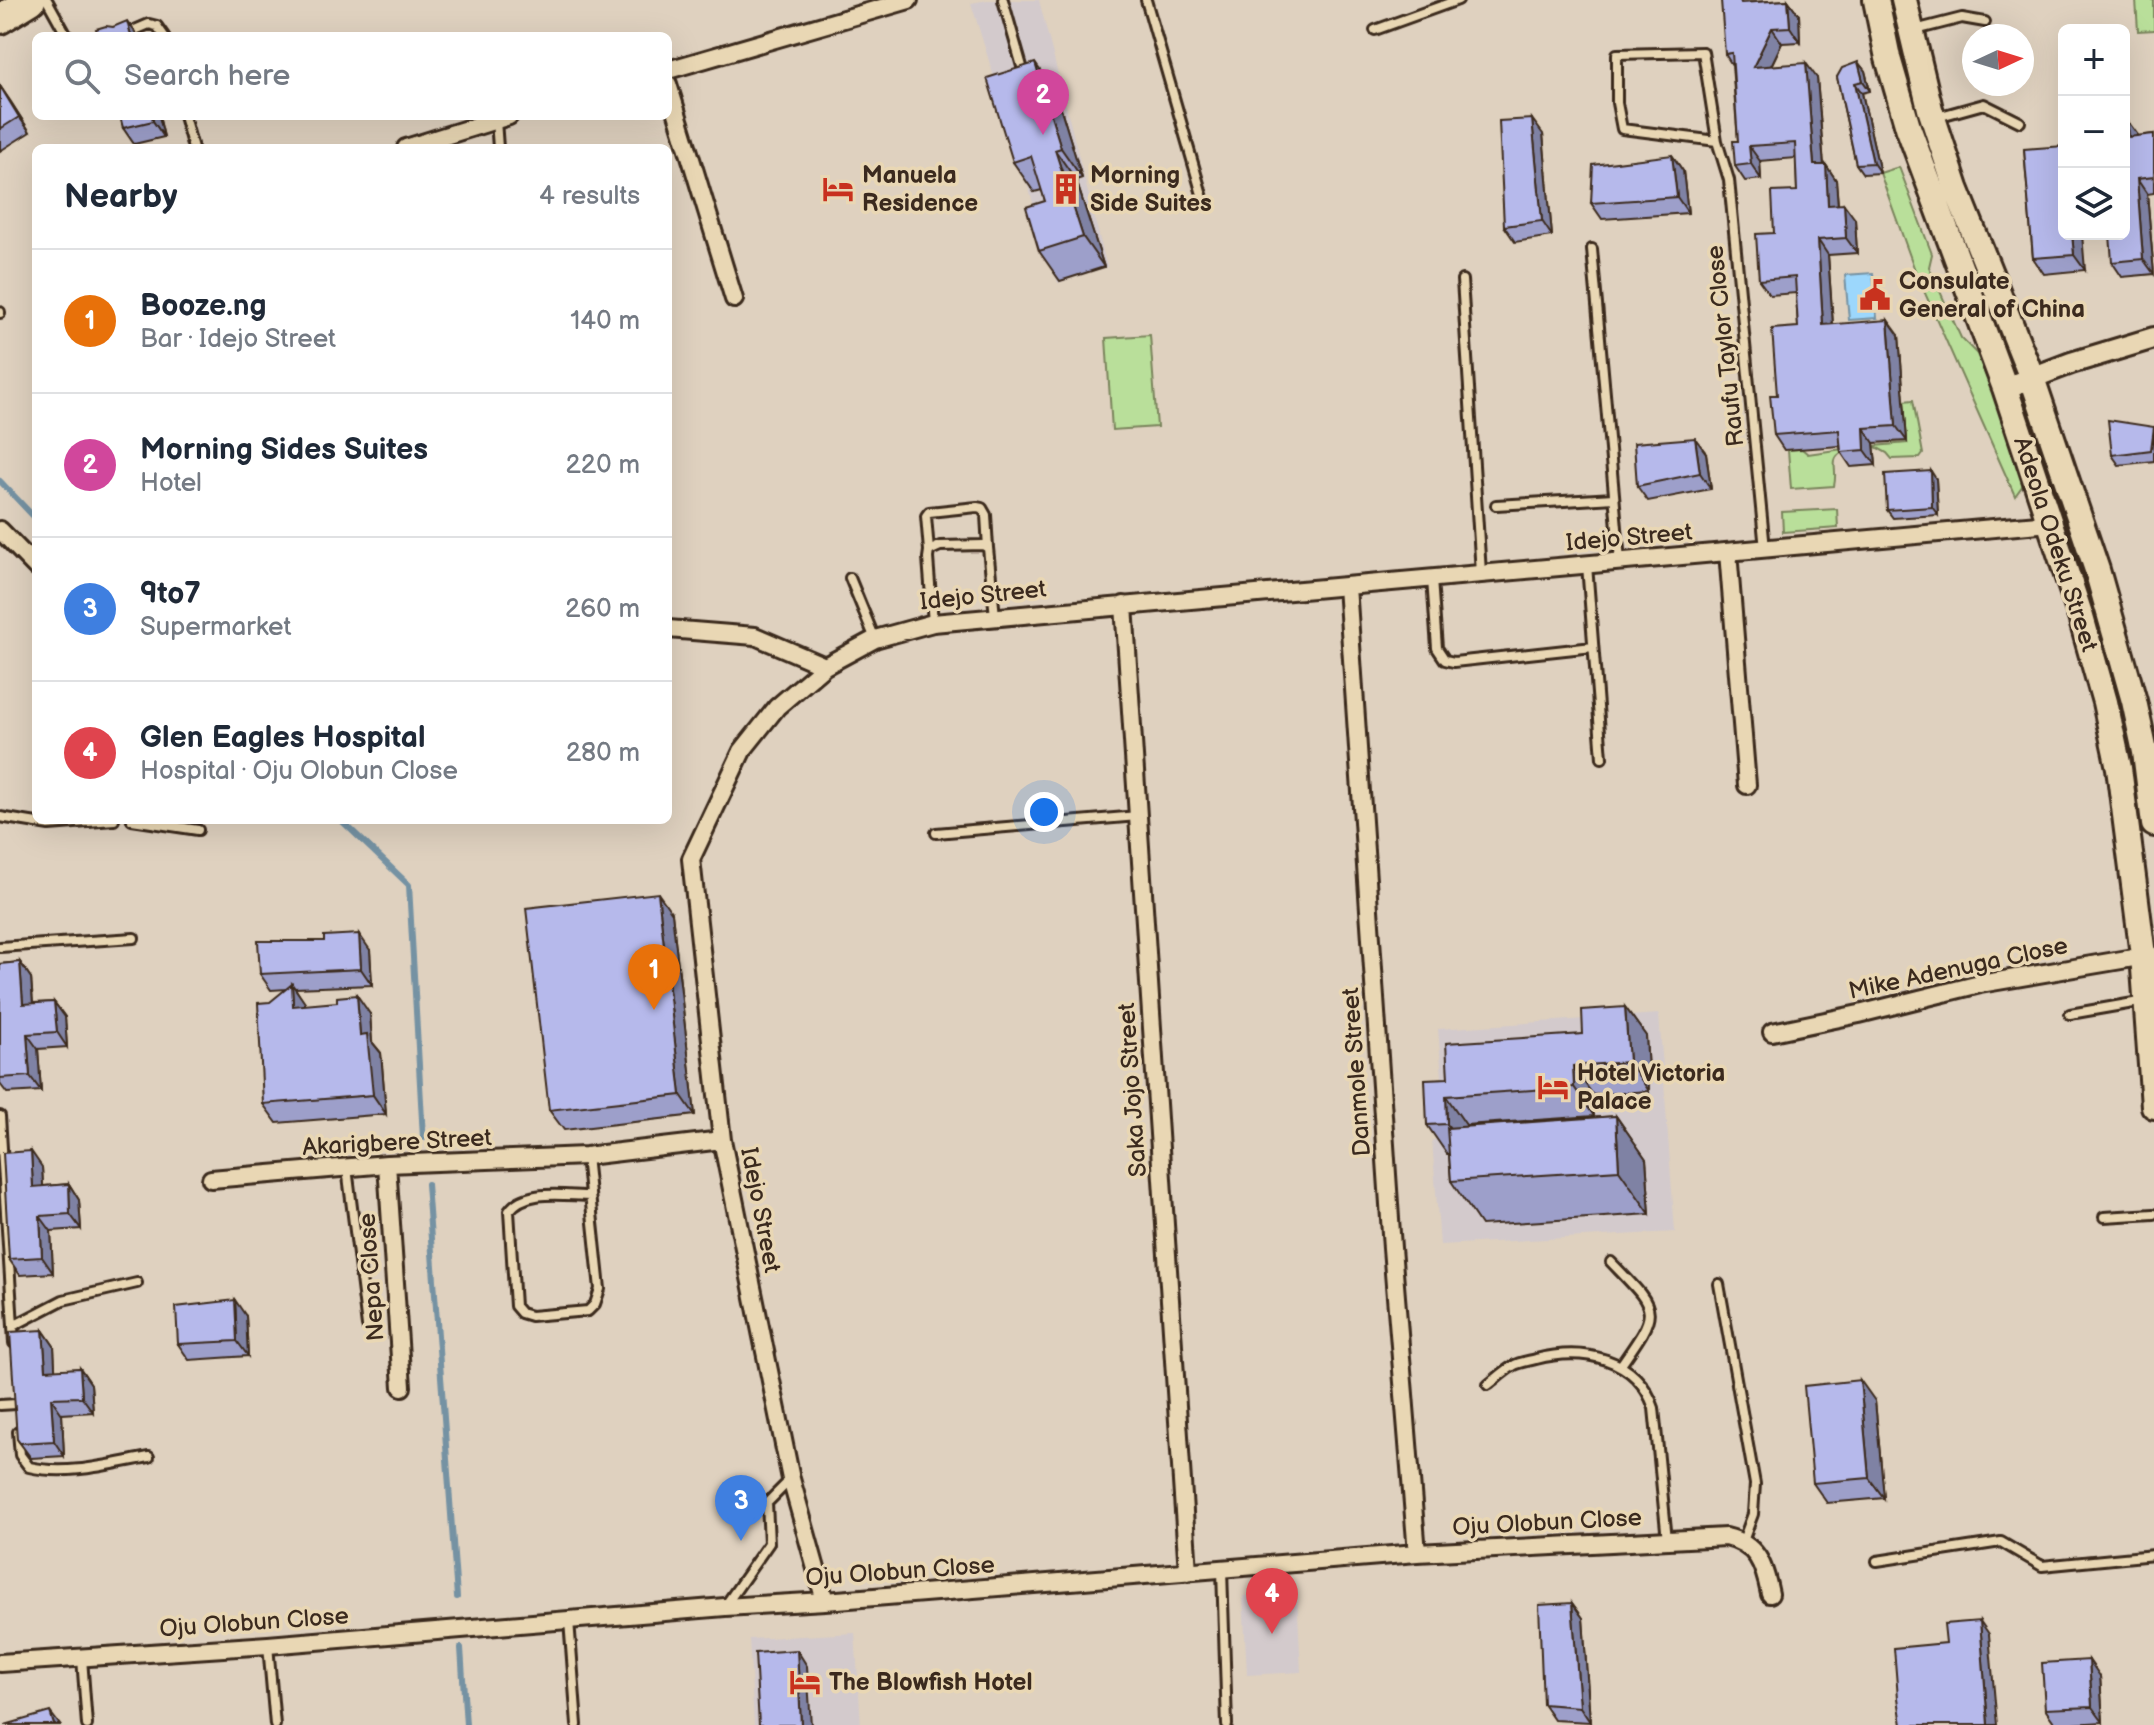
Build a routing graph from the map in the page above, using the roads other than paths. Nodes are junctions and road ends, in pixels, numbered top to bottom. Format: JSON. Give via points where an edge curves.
{"nodes":[{"id":1,"x":31,"y":0,"type":"edge"},
{"id":2,"x":47,"y":0,"type":"edge"},
{"id":3,"x":909,"y":0,"type":"edge"},
{"id":4,"x":1003,"y":0,"type":"edge"},
{"id":5,"x":1146,"y":0,"type":"edge"},
{"id":6,"x":1458,"y":0,"type":"edge"},
{"id":7,"x":1876,"y":0,"type":"edge"},
{"id":8,"x":1904,"y":0,"type":"edge"},
{"id":9,"x":0,"y":19,"type":"edge"},
{"id":10,"x":1985,"y":22,"type":"dead end"},
{"id":11,"x":1375,"y":30,"type":"dead end"},
{"id":12,"x":1910,"y":31,"type":"junction"},
{"id":13,"x":65,"y":32,"type":"edge"},
{"id":14,"x":130,"y":32,"type":"edge"},
{"id":15,"x":161,"y":32,"type":"edge"},
{"id":16,"x":672,"y":69,"type":"edge"},
{"id":17,"x":1023,"y":70,"type":"edge"},
{"id":18,"x":672,"y":97,"type":"edge"},
{"id":19,"x":1933,"y":118,"type":"junction"},
{"id":20,"x":185,"y":120,"type":"edge"},
{"id":21,"x":497,"y":120,"type":"edge"},
{"id":22,"x":503,"y":120,"type":"edge"},
{"id":23,"x":2020,"y":122,"type":"dead end"},
{"id":24,"x":1717,"y":141,"type":"junction"},
{"id":25,"x":192,"y":144,"type":"edge"},
{"id":26,"x":419,"y":144,"type":"edge"},
{"id":27,"x":499,"y":144,"type":"edge"},
{"id":28,"x":1203,"y":198,"type":"dead end"},
{"id":29,"x":1592,"y":249,"type":"dead end"},
{"id":30,"x":1462,"y":280,"type":"dead end"},
{"id":31,"x":734,"y":299,"type":"dead end"},
{"id":32,"x":2154,"y":338,"type":"edge"},
{"id":33,"x":2032,"y":378,"type":"junction"},
{"id":34,"x":2005,"y":388,"type":"junction"},
{"id":35,"x":1614,"y":498,"type":"junction"},
{"id":36,"x":1496,"y":505,"type":"dead end"},
{"id":37,"x":2050,"y":523,"type":"junction"},
{"id":38,"x":0,"y":530,"type":"edge"},
{"id":39,"x":988,"y":548,"type":"junction"},
{"id":40,"x":1765,"y":550,"type":"junction"},
{"id":41,"x":929,"y":551,"type":"junction"},
{"id":42,"x":1728,"y":552,"type":"junction"},
{"id":43,"x":1620,"y":562,"type":"junction"},
{"id":44,"x":32,"y":563,"type":"edge"},
{"id":45,"x":1587,"y":565,"type":"junction"},
{"id":46,"x":1481,"y":574,"type":"junction"},
{"id":47,"x":850,"y":578,"type":"dead end"},
{"id":48,"x":1432,"y":579,"type":"junction"},
{"id":49,"x":1347,"y":586,"type":"junction"},
{"id":50,"x":1124,"y":605,"type":"junction"},
{"id":51,"x":995,"y":616,"type":"junction"},
{"id":52,"x":933,"y":623,"type":"junction"},
{"id":53,"x":672,"y":629,"type":"edge"},
{"id":54,"x":875,"y":639,"type":"junction"},
{"id":55,"x":1593,"y":647,"type":"junction"},
{"id":56,"x":825,"y":666,"type":"junction"},
{"id":57,"x":2149,"y":751,"type":"edge"},
{"id":58,"x":1602,"y":758,"type":"dead end"},
{"id":59,"x":1747,"y":785,"type":"dead end"},
{"id":60,"x":1138,"y":816,"type":"junction"},
{"id":61,"x":0,"y":817,"type":"edge"},
{"id":62,"x":32,"y":820,"type":"edge"},
{"id":63,"x":158,"y":824,"type":"edge"},
{"id":64,"x":2154,"y":824,"type":"edge"},
{"id":65,"x":198,"y":830,"type":"dead end"},
{"id":66,"x":936,"y":833,"type":"dead end"},
{"id":67,"x":134,"y":938,"type":"dead end"},
{"id":68,"x":0,"y":947,"type":"edge"},
{"id":69,"x":2148,"y":955,"type":"edge"},
{"id":70,"x":2146,"y":1001,"type":"junction"},
{"id":71,"x":2070,"y":1014,"type":"dead end"},
{"id":72,"x":1772,"y":1032,"type":"dead end"},
{"id":73,"x":2154,"y":1106,"type":"edge"},
{"id":74,"x":0,"y":1116,"type":"edge"},
{"id":75,"x":722,"y":1140,"type":"junction"},
{"id":76,"x":586,"y":1156,"type":"junction"},
{"id":77,"x":387,"y":1164,"type":"junction"},
{"id":78,"x":347,"y":1167,"type":"junction"},
{"id":79,"x":211,"y":1179,"type":"dead end"},
{"id":80,"x":590,"y":1196,"type":"junction"},
{"id":81,"x":2154,"y":1214,"type":"edge"},
{"id":82,"x":2104,"y":1217,"type":"dead end"},
{"id":83,"x":1611,"y":1262,"type":"dead end"},
{"id":84,"x":137,"y":1283,"type":"dead end"},
{"id":85,"x":1719,"y":1284,"type":"dead end"},
{"id":86,"x":13,"y":1326,"type":"junction"},
{"id":87,"x":367,"y":1326,"type":"dead end"},
{"id":88,"x":15,"y":1354,"type":"edge"},
{"id":89,"x":1621,"y":1365,"type":"junction"},
{"id":90,"x":1488,"y":1385,"type":"dead end"},
{"id":91,"x":402,"y":1387,"type":"dead end"},
{"id":92,"x":17,"y":1389,"type":"edge"},
{"id":93,"x":17,"y":1404,"type":"junction"},
{"id":94,"x":0,"y":1405,"type":"edge"},
{"id":95,"x":18,"y":1415,"type":"edge"},
{"id":96,"x":18,"y":1426,"type":"edge"},
{"id":97,"x":149,"y":1457,"type":"dead end"},
{"id":98,"x":791,"y":1479,"type":"junction"},
{"id":99,"x":1667,"y":1540,"type":"junction"},
{"id":100,"x":1743,"y":1541,"type":"junction"},
{"id":101,"x":1417,"y":1553,"type":"junction"},
{"id":102,"x":2154,"y":1555,"type":"edge"},
{"id":103,"x":1877,"y":1561,"type":"dead end"},
{"id":104,"x":1222,"y":1570,"type":"junction"},
{"id":105,"x":1188,"y":1572,"type":"junction"},
{"id":106,"x":1770,"y":1594,"type":"dead end"},
{"id":107,"x":825,"y":1601,"type":"junction"},
{"id":108,"x":725,"y":1607,"type":"junction"},
{"id":109,"x":569,"y":1620,"type":"junction"},
{"id":110,"x":268,"y":1645,"type":"junction"},
{"id":111,"x":82,"y":1658,"type":"junction"},
{"id":112,"x":0,"y":1663,"type":"edge"},
{"id":113,"x":87,"y":1725,"type":"edge"},
{"id":114,"x":275,"y":1725,"type":"edge"},
{"id":115,"x":577,"y":1725,"type":"edge"},
{"id":116,"x":1227,"y":1725,"type":"edge"}],
"edges":[{"from":1,"to":9,"type":"highway"},
{"from":2,"to":13,"type":"lane"},
{"from":3,"to":16,"type":"street"},
{"from":4,"to":17,"type":"lane"},
{"from":5,"to":28,"type":"lane"},
{"from":6,"to":11,"type":"lane"},
{"from":7,"to":34,"type":"main road","name":"Adeola Odeku Street","via":[[1908,127]]},
{"from":8,"to":12,"type":"main road","name":"Adeola Odeku Street"},
{"from":10,"to":12,"type":"lane","via":[[1962,18]]},
{"from":12,"to":19,"type":"main road","name":"Adeola Odeku Street"},
{"from":14,"to":15,"type":"lane","via":[[149,24]]},
{"from":18,"to":31,"type":"street"},
{"from":19,"to":23,"type":"lane","via":[[1984,104]]},
{"from":19,"to":33,"type":"main road","name":"Adeola Odeku Street"},
{"from":20,"to":25,"type":"lane"},
{"from":21,"to":26,"type":"street"},
{"from":22,"to":27,"type":"lane"},
{"from":24,"to":24,"type":"lane","name":"Raufu Taylor Close","via":[[1703,52],[1617,54],[1622,129]]},
{"from":24,"to":40,"type":"lane","name":"Raufu Taylor Close","via":[[1729,180]]},
{"from":29,"to":35,"type":"lane"},
{"from":30,"to":46,"type":"lane"},
{"from":32,"to":33,"type":"street"},
{"from":33,"to":34,"type":"street"},
{"from":33,"to":57,"type":"main road","name":"Adeola Odeku Street","via":[[2097,570]]},
{"from":34,"to":37,"type":"main road","name":"Adeola Odeku Street"},
{"from":35,"to":36,"type":"lane"},
{"from":35,"to":43,"type":"lane"},
{"from":37,"to":40,"type":"street","name":"Idejo Street"},
{"from":37,"to":69,"type":"main road","name":"Adeola Odeku Street","via":[[2117,754]]},
{"from":38,"to":44,"type":"street"},
{"from":39,"to":41,"type":"lane","via":[[940,546]]},
{"from":39,"to":41,"type":"lane","via":[[986,515],[977,507],[929,512]]},
{"from":39,"to":51,"type":"lane"},
{"from":40,"to":42,"type":"street","name":"Idejo Street"},
{"from":41,"to":52,"type":"lane"},
{"from":42,"to":43,"type":"street","name":"Idejo Street"},
{"from":42,"to":59,"type":"street"},
{"from":43,"to":45,"type":"street","name":"Idejo Street"},
{"from":45,"to":46,"type":"street","name":"Idejo Street"},
{"from":45,"to":55,"type":"lane"},
{"from":46,"to":48,"type":"street","name":"Idejo Street"},
{"from":47,"to":54,"type":"lane"},
{"from":48,"to":49,"type":"street","name":"Idejo Street"},
{"from":48,"to":55,"type":"lane","via":[[1437,648],[1445,660]]},
{"from":49,"to":50,"type":"street","name":"Idejo Street"},
{"from":49,"to":101,"type":"street","name":"Danmole Street"},
{"from":50,"to":51,"type":"street","name":"Idejo Street"},
{"from":50,"to":60,"type":"street","name":"Saka Jojo Street"},
{"from":51,"to":52,"type":"street","name":"Idejo Street"},
{"from":52,"to":54,"type":"street","name":"Idejo Street"},
{"from":53,"to":56,"type":"street","via":[[755,636]]},
{"from":54,"to":56,"type":"street","name":"Idejo Street"},
{"from":55,"to":58,"type":"lane"},
{"from":56,"to":75,"type":"street","name":"Idejo Street","via":[[777,707],[742,751],[691,859]]},
{"from":57,"to":64,"type":"main road","name":"Adeola Odeku Street"},
{"from":60,"to":66,"type":"lane"},
{"from":60,"to":105,"type":"street","name":"Saka Jojo Street"},
{"from":61,"to":62,"type":"lane"},
{"from":63,"to":65,"type":"lane"},
{"from":67,"to":68,"type":"lane"},
{"from":69,"to":70,"type":"main road","name":"Adeola Odeku Street"},
{"from":69,"to":72,"type":"street","name":"Mike Adenuga Close","via":[[1980,984]]},
{"from":70,"to":71,"type":"lane"},
{"from":70,"to":73,"type":"main road","name":"Adeola Odeku Street"},
{"from":74,"to":86,"type":"lane"},
{"from":75,"to":76,"type":"street","name":"Akarigbere Street"},
{"from":75,"to":98,"type":"street","name":"Idejo Street"},
{"from":76,"to":77,"type":"street","name":"Akarigbere Street"},
{"from":76,"to":80,"type":"lane"},
{"from":77,"to":78,"type":"street","name":"Akarigbere Street"},
{"from":77,"to":91,"type":"street","name":"Nepa Close"},
{"from":78,"to":79,"type":"street","name":"Akarigbere Street"},
{"from":78,"to":87,"type":"lane"},
{"from":80,"to":80,"type":"lane","via":[[600,1289],[595,1304],[588,1311],[521,1313],[515,1306],[509,1211],[526,1197]]},
{"from":81,"to":82,"type":"lane"},
{"from":83,"to":89,"type":"lane","via":[[1649,1308],[1646,1329]]},
{"from":84,"to":86,"type":"lane","via":[[63,1300]]},
{"from":85,"to":100,"type":"lane","via":[[1755,1484],[1753,1514]]},
{"from":86,"to":88,"type":"lane"},
{"from":89,"to":90,"type":"lane","via":[[1601,1356],[1546,1356],[1514,1364]]},
{"from":89,"to":99,"type":"lane","via":[[1641,1383],[1654,1408]]},
{"from":92,"to":93,"type":"lane"},
{"from":93,"to":94,"type":"lane"},
{"from":93,"to":95,"type":"lane"},
{"from":96,"to":97,"type":"lane","via":[[20,1455],[29,1467],[74,1470]]},
{"from":98,"to":107,"type":"street","name":"Idejo Street"},
{"from":98,"to":108,"type":"lane","via":[[767,1503],[766,1549]]},
{"from":99,"to":100,"type":"street","name":"Oju Olobun Close"},
{"from":99,"to":101,"type":"street","name":"Oju Olobun Close"},
{"from":100,"to":106,"type":"street","via":[[1766,1571]]},
{"from":101,"to":104,"type":"street","name":"Oju Olobun Close"},
{"from":102,"to":103,"type":"lane","via":[[2042,1566],[2001,1542]]},
{"from":104,"to":105,"type":"street","name":"Oju Olobun Close"},
{"from":104,"to":116,"type":"lane"},
{"from":105,"to":107,"type":"street","name":"Oju Olobun Close"},
{"from":107,"to":108,"type":"street","name":"Oju Olobun Close"},
{"from":108,"to":109,"type":"street","name":"Oju Olobun Close"},
{"from":109,"to":110,"type":"street","name":"Oju Olobun Close"},
{"from":109,"to":115,"type":"lane"},
{"from":110,"to":111,"type":"street","name":"Oju Olobun Close"},
{"from":110,"to":114,"type":"lane"},
{"from":111,"to":112,"type":"street","name":"Oju Olobun Close"},
{"from":111,"to":113,"type":"lane"}]}
